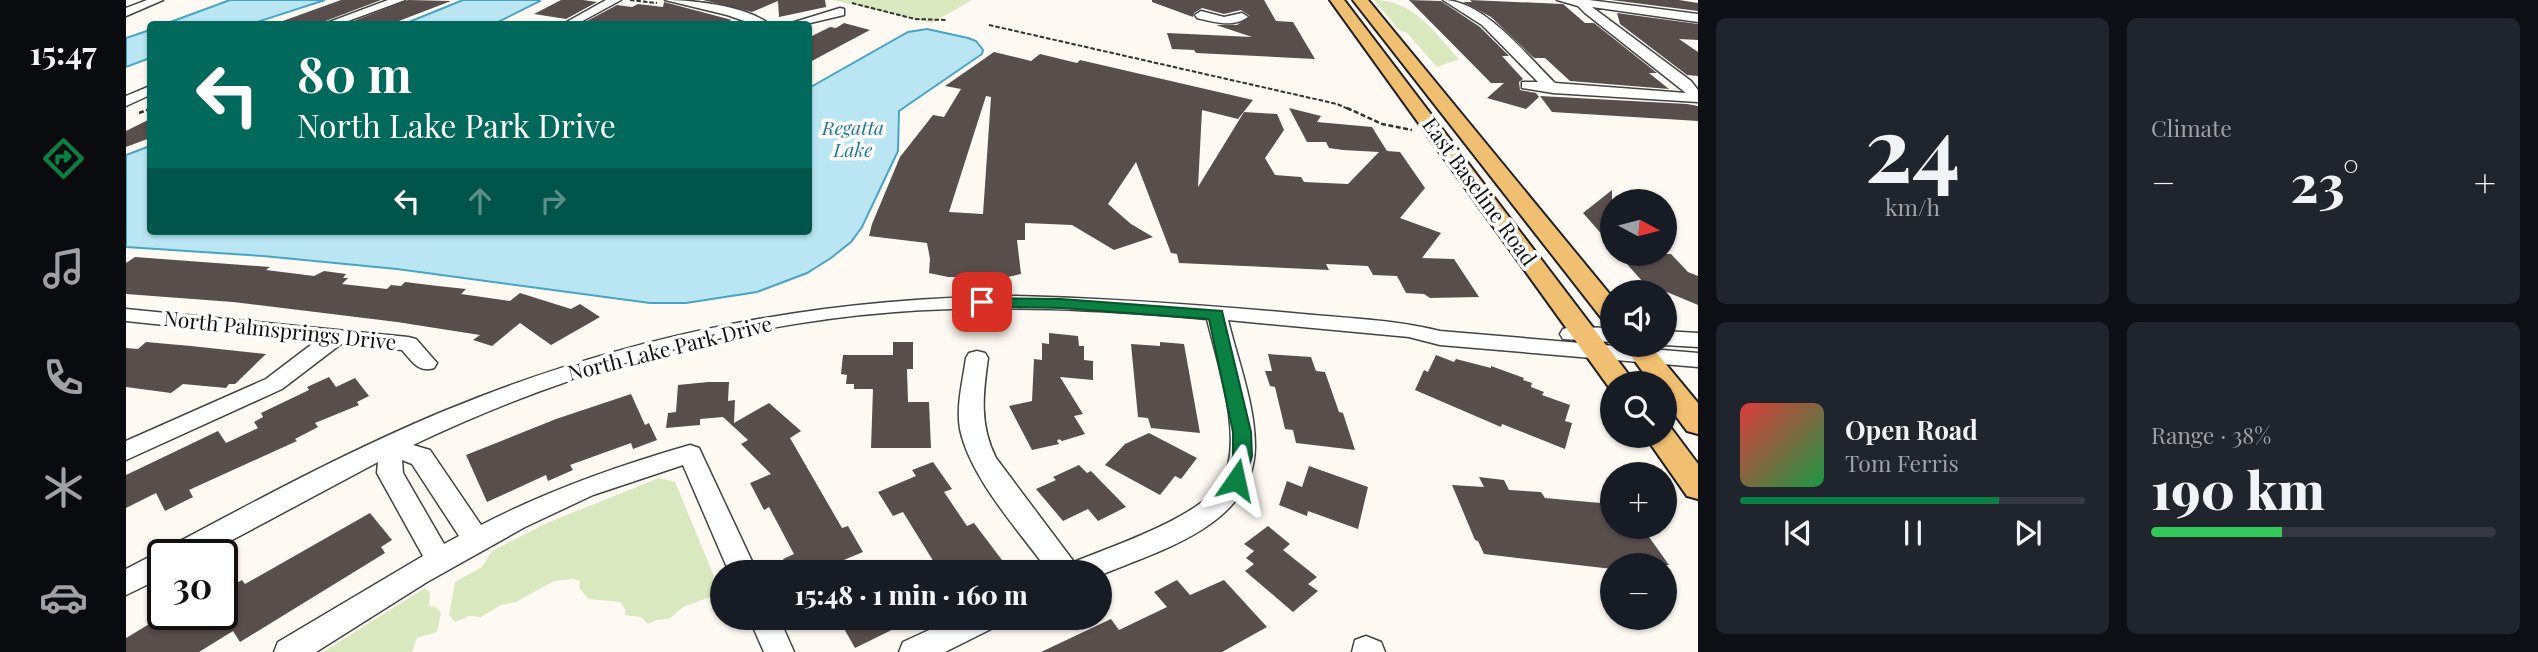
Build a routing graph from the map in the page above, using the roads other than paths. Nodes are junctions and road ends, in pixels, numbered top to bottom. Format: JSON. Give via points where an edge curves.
{"nodes":[{"id":1,"x":157,"y":0,"type":"edge"},
{"id":2,"x":399,"y":0,"type":"edge"},
{"id":3,"x":615,"y":0,"type":"edge"},
{"id":4,"x":671,"y":0,"type":"edge"},
{"id":5,"x":1337,"y":0,"type":"edge"},
{"id":6,"x":1360,"y":0,"type":"edge"},
{"id":7,"x":1449,"y":0,"type":"edge"},
{"id":8,"x":1563,"y":0,"type":"edge"},
{"id":9,"x":1581,"y":1,"type":"edge"},
{"id":10,"x":126,"y":12,"type":"edge"},
{"id":11,"x":840,"y":12,"type":"dead end"},
{"id":12,"x":1201,"y":15,"type":"dead end"},
{"id":13,"x":1242,"y":16,"type":"dead end"},
{"id":14,"x":1698,"y":18,"type":"edge"},
{"id":15,"x":339,"y":21,"type":"edge"},
{"id":16,"x":575,"y":21,"type":"edge"},
{"id":17,"x":754,"y":21,"type":"edge"},
{"id":18,"x":806,"y":21,"type":"edge"},
{"id":19,"x":1528,"y":85,"type":"dead end"},
{"id":20,"x":1553,"y":89,"type":"junction"},
{"id":21,"x":147,"y":92,"type":"edge"},
{"id":22,"x":1698,"y":98,"type":"edge"},
{"id":23,"x":126,"y":102,"type":"edge"},
{"id":24,"x":147,"y":106,"type":"edge"},
{"id":25,"x":126,"y":112,"type":"edge"},
{"id":26,"x":1462,"y":168,"type":"junction"},
{"id":27,"x":1497,"y":170,"type":"junction"},
{"id":28,"x":1600,"y":299,"type":"edge"},
{"id":29,"x":126,"y":315,"type":"edge"},
{"id":30,"x":1216,"y":315,"type":"junction"},
{"id":31,"x":336,"y":337,"type":"junction"},
{"id":32,"x":1598,"y":340,"type":"edge"},
{"id":33,"x":1698,"y":340,"type":"edge"},
{"id":34,"x":1677,"y":343,"type":"edge"},
{"id":35,"x":1677,"y":354,"type":"edge"},
{"id":36,"x":1656,"y":357,"type":"edge"},
{"id":37,"x":977,"y":358,"type":"dead end"},
{"id":38,"x":1698,"y":360,"type":"edge"},
{"id":39,"x":426,"y":363,"type":"dead end"},
{"id":40,"x":1614,"y":371,"type":"edge"},
{"id":41,"x":1698,"y":423,"type":"edge"},
{"id":42,"x":390,"y":446,"type":"junction"},
{"id":43,"x":1669,"y":448,"type":"edge"},
{"id":44,"x":126,"y":451,"type":"edge"},
{"id":45,"x":1698,"y":487,"type":"edge"},
{"id":46,"x":210,"y":539,"type":"edge"},
{"id":47,"x":477,"y":541,"type":"junction"},
{"id":48,"x":439,"y":560,"type":"junction"},
{"id":49,"x":738,"y":560,"type":"edge"},
{"id":50,"x":1056,"y":560,"type":"edge"},
{"id":51,"x":1105,"y":560,"type":"edge"},
{"id":52,"x":147,"y":572,"type":"edge"},
{"id":53,"x":126,"y":583,"type":"edge"},
{"id":54,"x":769,"y":630,"type":"edge"},
{"id":55,"x":960,"y":630,"type":"edge"},
{"id":56,"x":289,"y":652,"type":"edge"},
{"id":57,"x":779,"y":652,"type":"edge"},
{"id":58,"x":914,"y":652,"type":"edge"}],
"edges":[{"from":1,"to":10,"type":"street"},
{"from":2,"to":15,"type":"street"},
{"from":3,"to":16,"type":"street"},
{"from":4,"to":17,"type":"street"},
{"from":5,"to":26,"type":"main road","name":"East Baseline Road"},
{"from":6,"to":27,"type":"main road","name":"East Baseline Road"},
{"from":7,"to":20,"type":"street","via":[[1486,22]]},
{"from":8,"to":9,"type":"street"},
{"from":9,"to":14,"type":"street"},
{"from":9,"to":22,"type":"street"},
{"from":11,"to":18,"type":"street"},
{"from":12,"to":13,"type":"street","via":[[1224,20]]},
{"from":19,"to":20,"type":"street"},
{"from":20,"to":22,"type":"street"},
{"from":21,"to":23,"type":"street"},
{"from":24,"to":25,"type":"street"},
{"from":26,"to":27,"type":"main road"},
{"from":26,"to":32,"type":"main road","name":"East Baseline Road"},
{"from":27,"to":28,"type":"main road","name":"East Baseline Road"},
{"from":29,"to":31,"type":"street","name":"North Palmsprings Drive"},
{"from":30,"to":32,"type":"street","name":"North Lake Park Drive","via":[[1409,330],[1440,338]]},
{"from":30,"to":42,"type":"street","name":"North Lake Park Drive","via":[[1008,302],[809,316],[684,340],[577,371],[464,412]]},
{"from":30,"to":51,"type":"street","via":[[1242,432],[1243,456],[1236,480],[1223,499],[1201,515]]},
{"from":31,"to":39,"type":"street","name":"North Palmsprings Drive","via":[[408,344]]},
{"from":31,"to":44,"type":"street","via":[[274,384]]},
{"from":32,"to":40,"type":"main road","name":"East Baseline Road"},
{"from":33,"to":34,"type":"street"},
{"from":35,"to":38,"type":"street"},
{"from":36,"to":41,"type":"main road"},
{"from":37,"to":50,"type":"street","via":[[971,403],[979,448]]},
{"from":42,"to":46,"type":"street","name":"North Lake Park Drive"},
{"from":42,"to":47,"type":"street","via":[[421,457]]},
{"from":42,"to":48,"type":"street","via":[[390,473]]},
{"from":43,"to":45,"type":"main road"},
{"from":47,"to":48,"type":"street"},
{"from":47,"to":49,"type":"street","via":[[550,502],[690,453]]},
{"from":48,"to":56,"type":"street"},
{"from":52,"to":53,"type":"street"},
{"from":54,"to":57,"type":"street"},
{"from":55,"to":58,"type":"street"}]}
